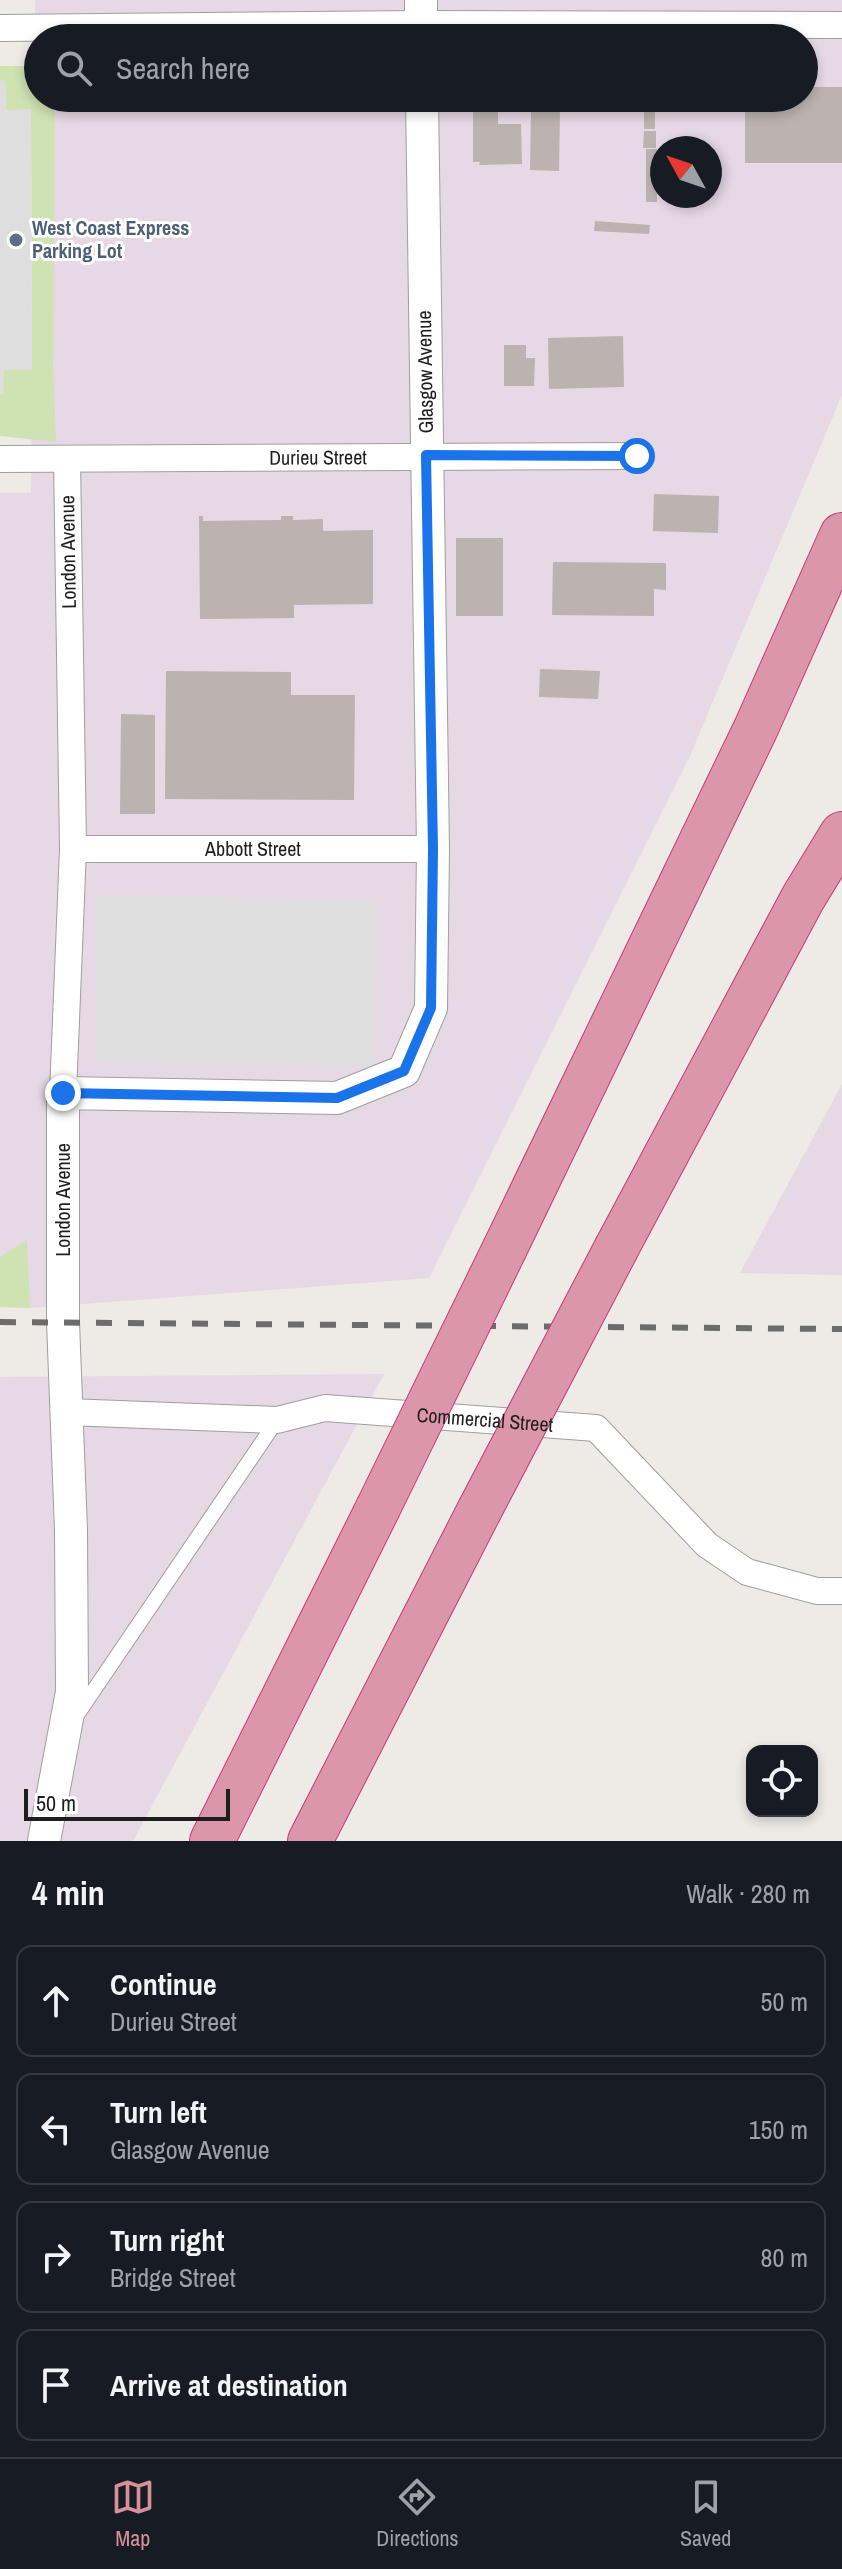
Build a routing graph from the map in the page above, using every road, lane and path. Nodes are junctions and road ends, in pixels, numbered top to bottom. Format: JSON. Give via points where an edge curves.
{"nodes":[{"id":1,"x":421,"y":21,"type":"edge"},
{"id":2,"x":241,"y":24,"type":"edge"},
{"id":3,"x":737,"y":24,"type":"edge"},
{"id":4,"x":818,"y":25,"type":"edge"},
{"id":5,"x":842,"y":25,"type":"edge"},
{"id":6,"x":0,"y":28,"type":"edge"},
{"id":7,"x":24,"y":28,"type":"edge"},
{"id":8,"x":422,"y":112,"type":"edge"},
{"id":9,"x":426,"y":455,"type":"junction"},
{"id":10,"x":637,"y":456,"type":"dead end"},
{"id":11,"x":0,"y":459,"type":"edge"},
{"id":12,"x":67,"y":460,"type":"junction"},
{"id":13,"x":842,"y":535,"type":"edge"},
{"id":14,"x":842,"y":834,"type":"edge"},
{"id":15,"x":73,"y":849,"type":"junction"},
{"id":16,"x":433,"y":849,"type":"junction"},
{"id":17,"x":63,"y":1093,"type":"junction"},
{"id":18,"x":67,"y":1412,"type":"junction"},
{"id":19,"x":277,"y":1420,"type":"junction"},
{"id":20,"x":842,"y":1591,"type":"edge"},
{"id":21,"x":63,"y":1749,"type":"junction"},
{"id":22,"x":44,"y":1841,"type":"edge"},
{"id":23,"x":212,"y":1841,"type":"edge"},
{"id":24,"x":310,"y":1841,"type":"edge"}],
"edges":[{"from":1,"to":2,"type":"street"},
{"from":1,"to":3,"type":"street"},
{"from":4,"to":5,"type":"street"},
{"from":6,"to":7,"type":"street"},
{"from":8,"to":9,"type":"street","name":"Glasgow Avenue"},
{"from":9,"to":10,"type":"street","name":"Durieu Street"},
{"from":9,"to":12,"type":"street","name":"Durieu Street"},
{"from":9,"to":16,"type":"street","name":"Glasgow Avenue"},
{"from":11,"to":12,"type":"street","name":"Durieu Street"},
{"from":12,"to":15,"type":"street","name":"London Avenue"},
{"from":13,"to":23,"type":"highway","bridge":true,"via":[[749,742],[505,1248]]},
{"from":14,"to":24,"type":"highway","bridge":true,"via":[[617,1247]]},
{"from":15,"to":16,"type":"street","name":"Abbott Street"},
{"from":15,"to":17,"type":"street","name":"London Avenue"},
{"from":16,"to":17,"type":"street","name":"Glasgow Avenue","via":[[431,1008],[404,1071],[337,1098]]},
{"from":17,"to":18,"type":"street","name":"London Avenue"},
{"from":18,"to":19,"type":"street","name":"Commercial Street"},
{"from":18,"to":21,"type":"street","name":"London Avenue","via":[[72,1692]]},
{"from":19,"to":20,"type":"street","name":"Commercial Street","via":[[325,1408],[596,1428],[707,1545],[747,1572],[817,1591]]},
{"from":19,"to":21,"type":"lane","via":[[82,1704]]},
{"from":21,"to":22,"type":"street","name":"London Avenue"}]}
